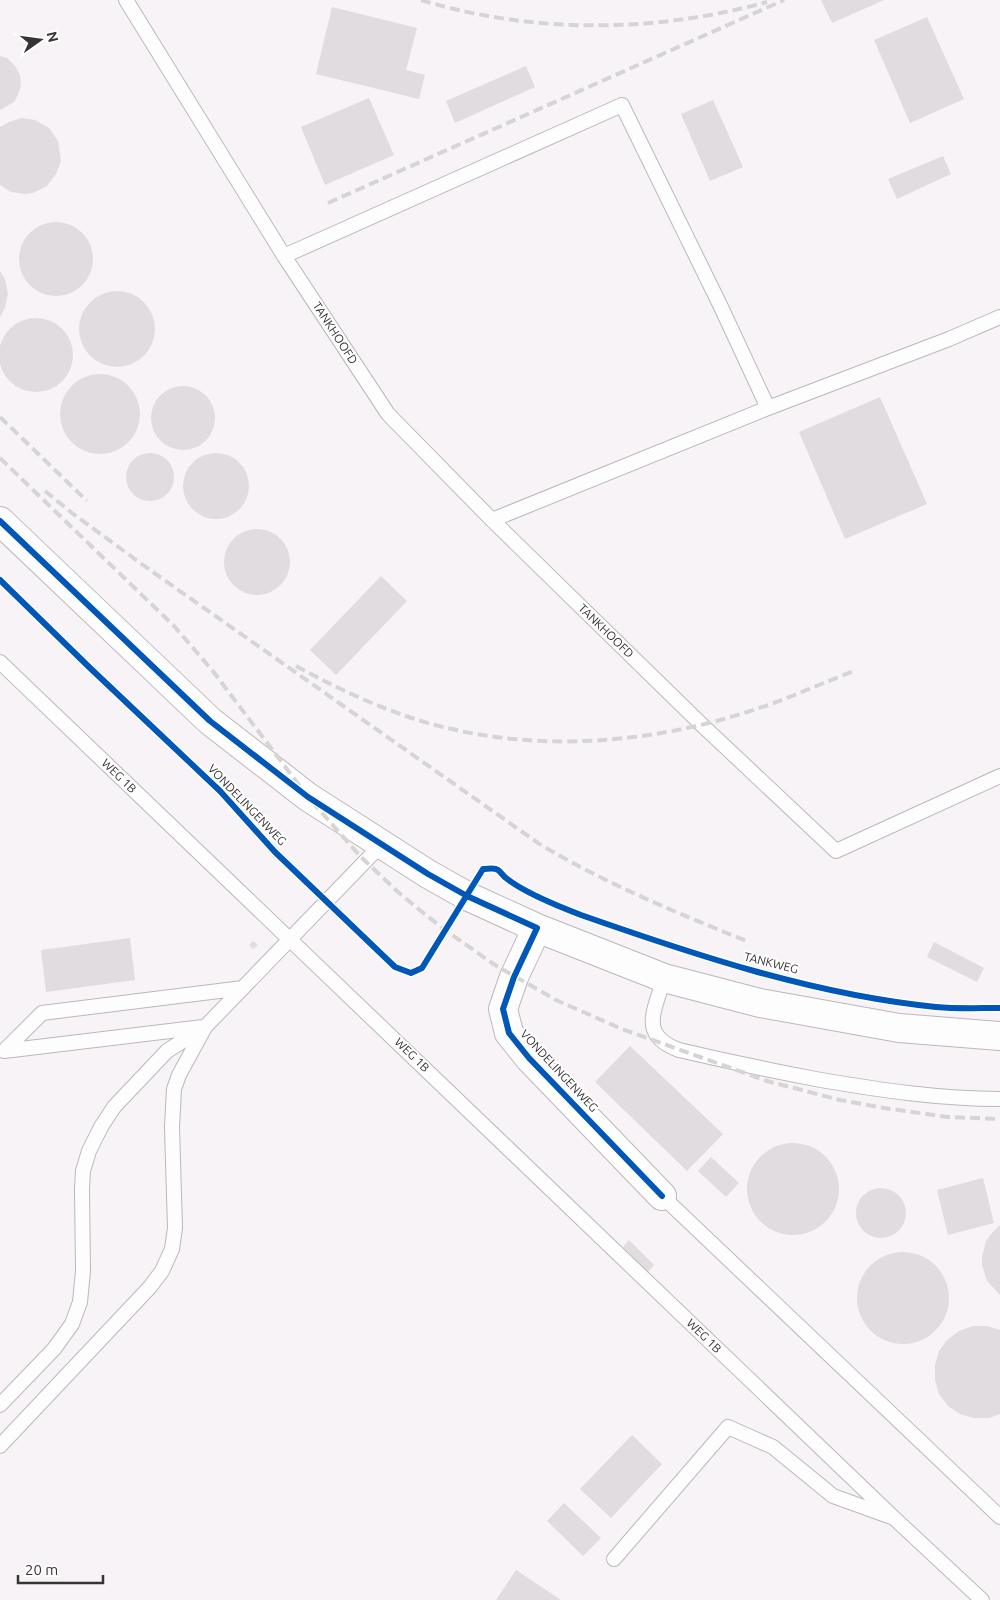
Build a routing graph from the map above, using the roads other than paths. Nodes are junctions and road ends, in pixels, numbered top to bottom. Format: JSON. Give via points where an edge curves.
{"nodes":[{"id":1,"x":126,"y":0,"type":"edge"},
{"id":2,"x":284,"y":256,"type":"junction"},
{"id":3,"x":1000,"y":317,"type":"edge"},
{"id":4,"x":768,"y":408,"type":"junction"},
{"id":5,"x":492,"y":520,"type":"junction"},
{"id":6,"x":4,"y":533,"type":"edge"},
{"id":7,"x":0,"y":662,"type":"edge"},
{"id":8,"x":1000,"y":776,"type":"edge"},
{"id":9,"x":382,"y":844,"type":"junction"},
{"id":10,"x":537,"y":928,"type":"junction"},
{"id":11,"x":290,"y":939,"type":"junction"},
{"id":12,"x":664,"y":978,"type":"junction"},
{"id":13,"x":243,"y":988,"type":"junction"},
{"id":14,"x":206,"y":1026,"type":"junction"},
{"id":15,"x":1000,"y":1036,"type":"edge"},
{"id":16,"x":1000,"y":1099,"type":"edge"},
{"id":17,"x":662,"y":1196,"type":"joint"},
{"id":18,"x":0,"y":1405,"type":"edge"},
{"id":19,"x":0,"y":1446,"type":"edge"},
{"id":20,"x":1000,"y":1517,"type":"edge"},
{"id":21,"x":894,"y":1518,"type":"junction"},
{"id":22,"x":614,"y":1559,"type":"dead end"},
{"id":23,"x":982,"y":1600,"type":"edge"}],
"edges":[{"from":1,"to":2,"type":"lane","name":"TANKHOOFD"},
{"from":2,"to":4,"type":"lane","via":[[622,105]]},
{"from":2,"to":5,"type":"lane","name":"TANKHOOFD","via":[[388,414]]},
{"from":3,"to":4,"type":"lane"},
{"from":4,"to":5,"type":"lane"},
{"from":5,"to":8,"type":"lane","name":"TANKHOOFD","via":[[702,725],[836,850]]},
{"from":6,"to":9,"type":"street","via":[[210,721],[308,797]]},
{"from":7,"to":11,"type":"lane","name":"WEG 1B"},
{"from":9,"to":10,"type":"street","via":[[468,896]]},
{"from":9,"to":11,"type":"lane"},
{"from":10,"to":12,"type":"street"},
{"from":10,"to":17,"type":"street","name":"VONDELINGENWEG","via":[[503,1009],[509,1033],[529,1058]]},
{"from":11,"to":13,"type":"lane"},
{"from":11,"to":21,"type":"lane","name":"WEG 1B"},
{"from":12,"to":15,"type":"street","via":[[760,1002],[899,1028]]},
{"from":12,"to":16,"type":"lane","via":[[652,1017],[657,1038],[665,1045],[714,1058],[863,1087],[969,1099]]},
{"from":13,"to":14,"type":"lane"},
{"from":13,"to":14,"type":"lane","via":[[42,1013],[4,1051]]},
{"from":14,"to":18,"type":"lane","via":[[167,1051],[114,1106],[101,1126],[83,1171],[80,1302],[72,1324],[54,1348]]},
{"from":14,"to":19,"type":"lane","via":[[178,1075],[174,1089],[175,1228],[172,1249],[162,1271]]},
{"from":17,"to":20,"type":"lane"},
{"from":21,"to":22,"type":"lane","via":[[833,1496],[773,1446],[728,1427]]},
{"from":21,"to":23,"type":"lane","name":"WEG 1B"}]}
